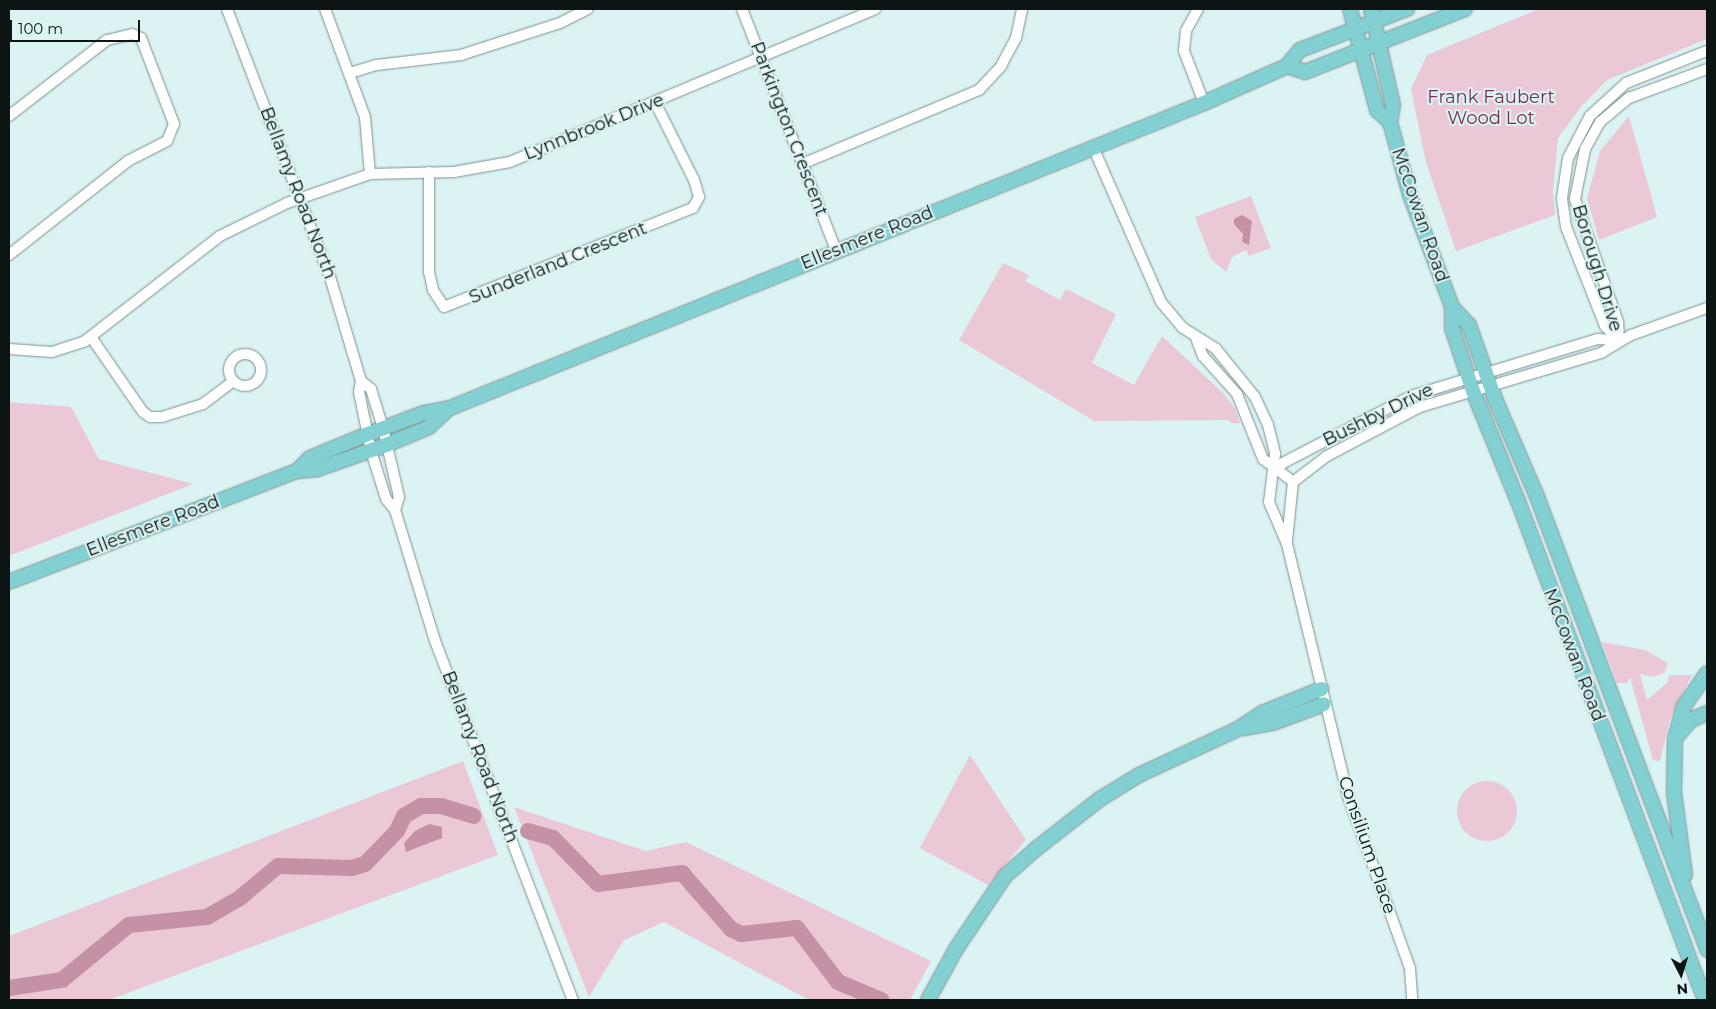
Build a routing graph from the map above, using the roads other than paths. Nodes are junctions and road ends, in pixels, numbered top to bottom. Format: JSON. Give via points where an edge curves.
{"nodes":[{"id":1,"x":227,"y":9,"type":"edge"},
{"id":2,"x":325,"y":9,"type":"edge"},
{"id":3,"x":588,"y":9,"type":"edge"},
{"id":4,"x":742,"y":9,"type":"edge"},
{"id":5,"x":875,"y":9,"type":"edge"},
{"id":6,"x":1022,"y":9,"type":"edge"},
{"id":7,"x":1198,"y":9,"type":"edge"},
{"id":8,"x":1350,"y":9,"type":"edge"},
{"id":9,"x":1407,"y":9,"type":"edge"},
{"id":10,"x":1465,"y":9,"type":"edge"},
{"id":11,"x":1372,"y":15,"type":"edge"},
{"id":12,"x":1356,"y":29,"type":"junction"},
{"id":13,"x":1379,"y":42,"type":"junction"},
{"id":14,"x":1362,"y":50,"type":"junction"},
{"id":15,"x":1704,"y":53,"type":"edge"},
{"id":16,"x":761,"y":56,"type":"junction"},
{"id":17,"x":1287,"y":66,"type":"junction"},
{"id":18,"x":1707,"y":69,"type":"edge"},
{"id":19,"x":350,"y":73,"type":"junction"},
{"id":20,"x":655,"y":102,"type":"junction"},
{"id":21,"x":1204,"y":103,"type":"junction"},
{"id":22,"x":9,"y":116,"type":"edge"},
{"id":23,"x":1390,"y":122,"type":"junction"},
{"id":24,"x":1093,"y":147,"type":"junction"},
{"id":25,"x":802,"y":164,"type":"junction"},
{"id":26,"x":429,"y":172,"type":"junction"},
{"id":27,"x":370,"y":174,"type":"junction"},
{"id":28,"x":301,"y":198,"type":"junction"},
{"id":29,"x":836,"y":250,"type":"junction"},
{"id":30,"x":9,"y":255,"type":"edge"},
{"id":31,"x":1452,"y":307,"type":"junction"},
{"id":32,"x":1707,"y":308,"type":"edge"},
{"id":33,"x":91,"y":337,"type":"junction"},
{"id":34,"x":1196,"y":338,"type":"junction"},
{"id":35,"x":1619,"y":340,"type":"junction"},
{"id":36,"x":9,"y":349,"type":"edge"},
{"id":37,"x":1486,"y":371,"type":"junction"},
{"id":38,"x":1468,"y":376,"type":"junction"},
{"id":39,"x":233,"y":381,"type":"dead end"},
{"id":40,"x":361,"y":381,"type":"junction"},
{"id":41,"x":1491,"y":386,"type":"junction"},
{"id":42,"x":1473,"y":391,"type":"junction"},
{"id":43,"x":1396,"y":404,"type":"junction"},
{"id":44,"x":447,"y":410,"type":"junction"},
{"id":45,"x":1403,"y":416,"type":"junction"},
{"id":46,"x":383,"y":428,"type":"junction"},
{"id":47,"x":368,"y":434,"type":"junction"},
{"id":48,"x":1327,"y":440,"type":"junction"},
{"id":49,"x":386,"y":445,"type":"junction"},
{"id":50,"x":371,"y":450,"type":"junction"},
{"id":51,"x":1334,"y":452,"type":"junction"},
{"id":52,"x":297,"y":470,"type":"junction"},
{"id":53,"x":1275,"y":471,"type":"junction"},
{"id":54,"x":1293,"y":482,"type":"junction"},
{"id":55,"x":395,"y":510,"type":"junction"},
{"id":56,"x":1287,"y":544,"type":"junction"},
{"id":57,"x":9,"y":582,"type":"edge"},
{"id":58,"x":1707,"y":672,"type":"edge"},
{"id":59,"x":1321,"y":689,"type":"junction"},
{"id":60,"x":1324,"y":704,"type":"junction"},
{"id":61,"x":1707,"y":712,"type":"edge"},
{"id":62,"x":1236,"y":730,"type":"junction"},
{"id":63,"x":1675,"y":739,"type":"junction"},
{"id":64,"x":1689,"y":898,"type":"junction"},
{"id":65,"x":1707,"y":950,"type":"edge"},
{"id":66,"x":573,"y":1000,"type":"edge"},
{"id":67,"x":928,"y":1000,"type":"edge"},
{"id":68,"x":1412,"y":1000,"type":"edge"},
{"id":69,"x":1704,"y":1000,"type":"edge"}],
"edges":[{"from":1,"to":28,"type":"street","name":"Bellamy Road North"},
{"from":2,"to":19,"type":"street"},
{"from":3,"to":19,"type":"street","via":[[560,23],[461,55],[377,65]]},
{"from":4,"to":16,"type":"street","name":"Parkington Crescent"},
{"from":5,"to":16,"type":"street","name":"Lynnbrook Drive"},
{"from":6,"to":25,"type":"street","via":[[1018,32],[1005,59],[979,90]]},
{"from":7,"to":21,"type":"street","via":[[1186,31],[1184,51]]},
{"from":8,"to":12,"type":"main road","name":"McCowan Road"},
{"from":9,"to":11,"type":"main road","name":"Ellesmere Road"},
{"from":10,"to":13,"type":"main road"},
{"from":11,"to":12,"type":"main road","name":"Ellesmere Road"},
{"from":11,"to":13,"type":"main road","name":"McCowan Road"},
{"from":12,"to":14,"type":"main road","name":"McCowan Road"},
{"from":12,"to":17,"type":"main road","name":"Ellesmere Road","via":[[1300,50]]},
{"from":13,"to":14,"type":"main road"},
{"from":13,"to":23,"type":"main road","name":"McCowan Road","via":[[1393,106]]},
{"from":14,"to":17,"type":"main road","via":[[1305,72]]},
{"from":14,"to":23,"type":"main road","name":"McCowan Road","via":[[1377,110]]},
{"from":15,"to":18,"type":"street"},
{"from":15,"to":35,"type":"street","name":"Borough Drive","via":[[1626,83],[1590,116],[1568,158],[1562,198],[1566,227],[1605,326]]},
{"from":16,"to":20,"type":"street","name":"Lynnbrook Drive"},
{"from":16,"to":25,"type":"street","name":"Parkington Crescent"},
{"from":17,"to":21,"type":"main road","name":"Ellesmere Road"},
{"from":18,"to":35,"type":"street","name":"Borough Drive","via":[[1629,98],[1600,122],[1585,149],[1575,199],[1618,322]]},
{"from":19,"to":27,"type":"street","via":[[367,123]]},
{"from":20,"to":26,"type":"street","name":"Lynnbrook Drive","via":[[510,162],[454,172]]},
{"from":20,"to":26,"type":"street","name":"Sunderland Crescent","via":[[697,189],[699,197],[693,208],[444,307],[433,290],[429,272]]},
{"from":21,"to":24,"type":"main road","name":"Ellesmere Road"},
{"from":22,"to":30,"type":"street","via":[[107,40],[132,34],[141,38],[174,124],[167,141],[128,161]]},
{"from":23,"to":31,"type":"main road","name":"McCowan Road","via":[[1410,195]]},
{"from":24,"to":29,"type":"main road","name":"Ellesmere Road"},
{"from":24,"to":34,"type":"street","via":[[1161,302]]},
{"from":25,"to":29,"type":"street","name":"Parkington Crescent"},
{"from":26,"to":27,"type":"street","name":"Lynnbrook Drive"},
{"from":27,"to":28,"type":"street","name":"Lynnbrook Drive"},
{"from":28,"to":33,"type":"street","name":"Lynnbrook Drive","via":[[220,236]]},
{"from":28,"to":40,"type":"street","name":"Bellamy Road North","via":[[330,277]]},
{"from":29,"to":44,"type":"main road","name":"Ellesmere Road"},
{"from":31,"to":37,"type":"main road","name":"McCowan Road","via":[[1469,325]]},
{"from":31,"to":38,"type":"main road","name":"McCowan Road","via":[[1452,328]]},
{"from":32,"to":35,"type":"street"},
{"from":33,"to":36,"type":"street","name":"Lynnbrook Drive","via":[[52,352]]},
{"from":33,"to":39,"type":"street","via":[[143,412],[150,417],[162,417],[203,404]]},
{"from":34,"to":53,"type":"street","via":[[1203,356],[1237,394],[1263,459]]},
{"from":34,"to":53,"type":"street","via":[[1216,349],[1255,397],[1275,449]]},
{"from":35,"to":37,"type":"street","name":"Bushby Drive","via":[[1597,339]]},
{"from":35,"to":41,"type":"street","name":"Bushby Drive","via":[[1601,353]]},
{"from":37,"to":38,"type":"street","name":"Bushby Drive"},
{"from":37,"to":41,"type":"main road","name":"McCowan Road"},
{"from":38,"to":42,"type":"main road","name":"McCowan Road"},
{"from":38,"to":43,"type":"street","name":"Bushby Drive"},
{"from":40,"to":46,"type":"street","name":"Bellamy Road North","via":[[371,389]]},
{"from":40,"to":47,"type":"street","name":"Bellamy Road North","via":[[359,392]]},
{"from":41,"to":42,"type":"street","name":"Bushby Drive"},
{"from":41,"to":64,"type":"main road","name":"McCowan Road","via":[[1543,512]]},
{"from":42,"to":45,"type":"street","name":"Bushby Drive"},
{"from":42,"to":69,"type":"main road","name":"McCowan Road","via":[[1518,501]]},
{"from":43,"to":45,"type":"street"},
{"from":43,"to":48,"type":"street","name":"Bushby Drive"},
{"from":44,"to":46,"type":"main road","name":"Ellesmere Road","via":[[424,413]]},
{"from":44,"to":49,"type":"main road","name":"Ellesmere Road","via":[[429,427]]},
{"from":45,"to":51,"type":"street","name":"Bushby Drive"},
{"from":46,"to":47,"type":"main road","name":"Ellesmere Road"},
{"from":46,"to":49,"type":"street","name":"Bellamy Road North"},
{"from":47,"to":50,"type":"street","name":"Bellamy Road North"},
{"from":47,"to":52,"type":"main road","name":"Ellesmere Road","via":[[310,458]]},
{"from":48,"to":51,"type":"street"},
{"from":48,"to":53,"type":"street","name":"Bushby Drive","via":[[1283,463]]},
{"from":49,"to":50,"type":"main road","name":"Ellesmere Road"},
{"from":49,"to":55,"type":"street","name":"Bellamy Road North","via":[[399,497]]},
{"from":50,"to":52,"type":"main road","name":"Ellesmere Road","via":[[318,470]]},
{"from":50,"to":55,"type":"street","name":"Bellamy Road North","via":[[386,500]]},
{"from":51,"to":54,"type":"street","name":"Bushby Drive"},
{"from":52,"to":57,"type":"main road","name":"Ellesmere Road"},
{"from":53,"to":54,"type":"street"},
{"from":53,"to":56,"type":"street","via":[[1269,485],[1269,502]]},
{"from":54,"to":56,"type":"street"},
{"from":55,"to":66,"type":"street","name":"Bellamy Road North","via":[[435,639]]},
{"from":56,"to":59,"type":"street","name":"Consilium Place"},
{"from":58,"to":63,"type":"main road","via":[[1684,706]]},
{"from":59,"to":60,"type":"street","name":"Consilium Place"},
{"from":59,"to":62,"type":"main road","via":[[1262,714]]},
{"from":60,"to":62,"type":"main road","via":[[1273,723]]},
{"from":60,"to":68,"type":"street","name":"Consilium Place","via":[[1361,836],[1410,968]]},
{"from":61,"to":63,"type":"main road","via":[[1691,720]]},
{"from":62,"to":67,"type":"main road","via":[[1167,760],[1113,790],[1005,876],[956,949]]},
{"from":63,"to":64,"type":"main road","via":[[1674,794]]},
{"from":64,"to":65,"type":"main road","name":"McCowan Road"}]}
